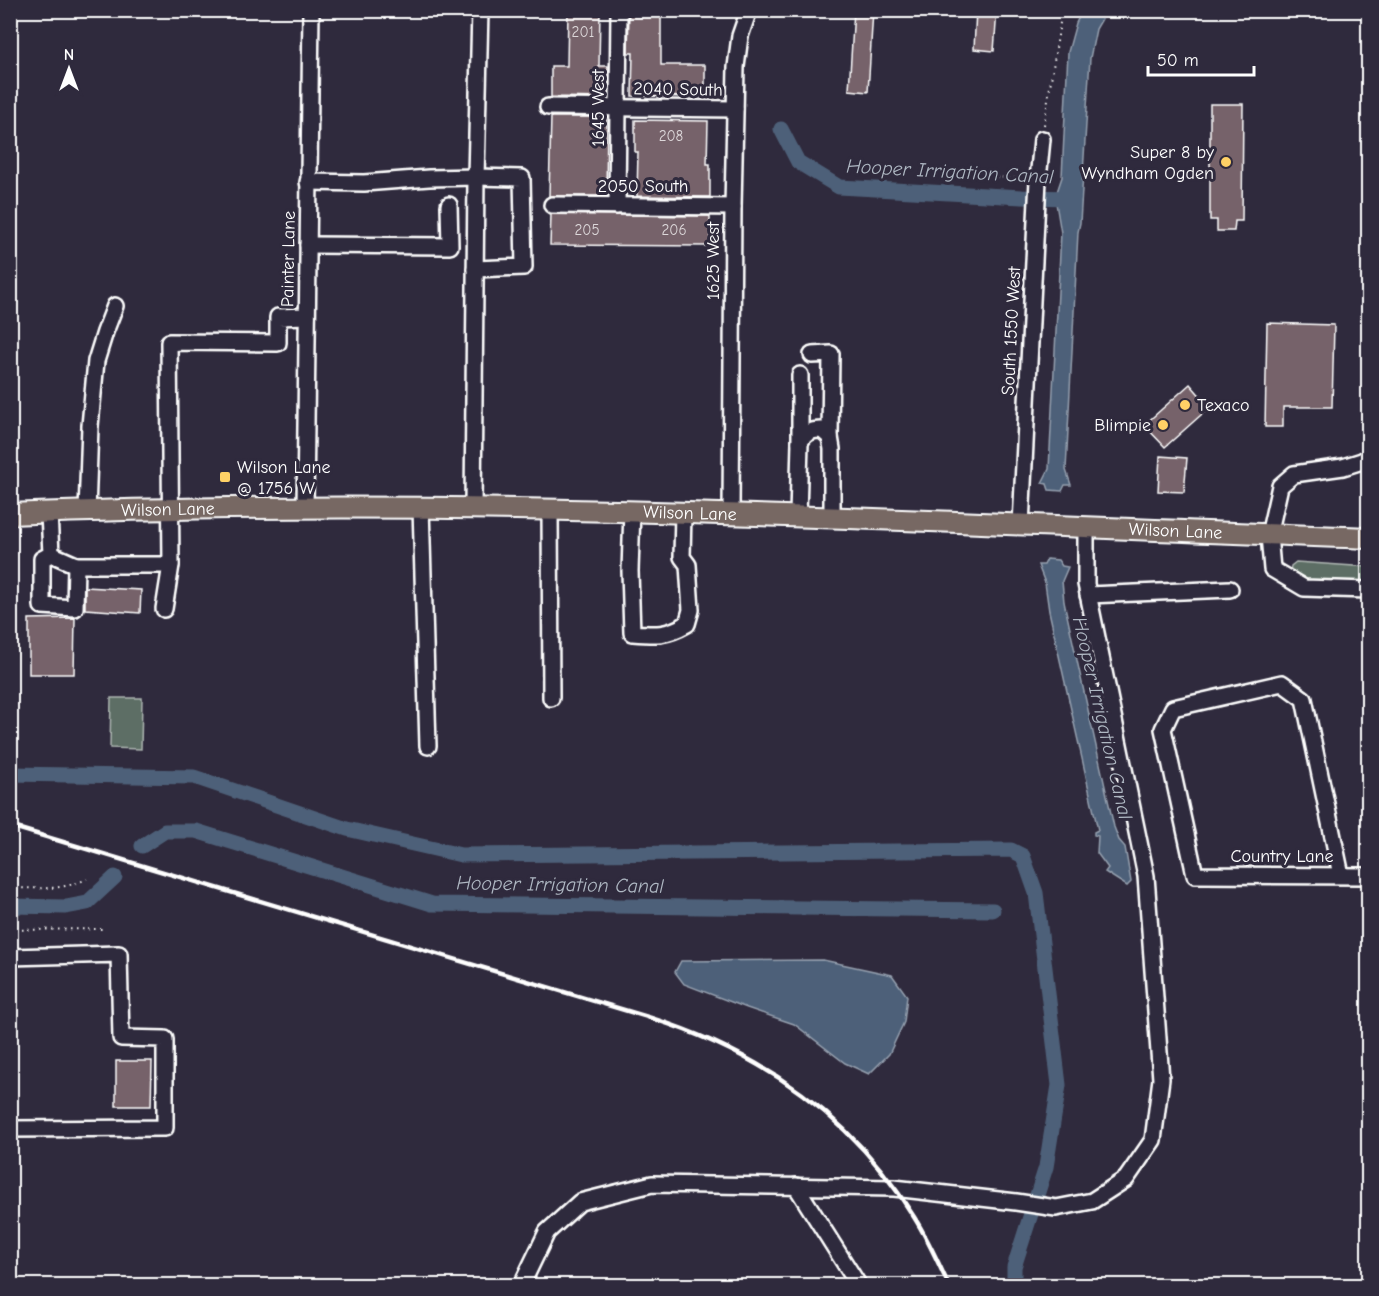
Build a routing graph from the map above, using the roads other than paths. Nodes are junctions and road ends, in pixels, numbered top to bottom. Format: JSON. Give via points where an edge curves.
{"nodes":[{"id":1,"x":311,"y":10,"type":"edge"},
{"id":2,"x":480,"y":10,"type":"edge"},
{"id":3,"x":619,"y":10,"type":"edge"},
{"id":4,"x":749,"y":10,"type":"edge"},
{"id":5,"x":548,"y":107,"type":"dead end"},
{"id":6,"x":618,"y":108,"type":"junction"},
{"id":7,"x":735,"y":109,"type":"junction"},
{"id":8,"x":1042,"y":139,"type":"road end"},
{"id":9,"x":476,"y":177,"type":"junction"},
{"id":10,"x":308,"y":182,"type":"junction"},
{"id":11,"x":449,"y":205,"type":"dead end"},
{"id":12,"x":552,"y":205,"type":"dead end"},
{"id":13,"x":617,"y":206,"type":"junction"},
{"id":14,"x":733,"y":207,"type":"junction"},
{"id":15,"x":308,"y":245,"type":"junction"},
{"id":16,"x":475,"y":269,"type":"junction"},
{"id":17,"x":115,"y":306,"type":"dead end"},
{"id":18,"x":307,"y":316,"type":"junction"},
{"id":19,"x":812,"y":355,"type":"dead end"},
{"id":20,"x":800,"y":375,"type":"dead end"},
{"id":21,"x":830,"y":437,"type":"junction"},
{"id":22,"x":800,"y":442,"type":"junction"},
{"id":23,"x":1368,"y":457,"type":"edge"},
{"id":24,"x":421,"y":507,"type":"junction"},
{"id":25,"x":305,"y":508,"type":"junction"},
{"id":26,"x":473,"y":508,"type":"junction"},
{"id":27,"x":550,"y":509,"type":"junction"},
{"id":28,"x":170,"y":510,"type":"junction"},
{"id":29,"x":632,"y":510,"type":"junction"},
{"id":30,"x":87,"y":512,"type":"junction"},
{"id":31,"x":684,"y":512,"type":"junction"},
{"id":32,"x":49,"y":513,"type":"junction"},
{"id":33,"x":10,"y":514,"type":"edge"},
{"id":34,"x":731,"y":514,"type":"junction"},
{"id":35,"x":798,"y":516,"type":"junction"},
{"id":36,"x":832,"y":517,"type":"junction"},
{"id":37,"x":1021,"y":525,"type":"junction"},
{"id":38,"x":1086,"y":528,"type":"junction"},
{"id":39,"x":1269,"y":534,"type":"junction"},
{"id":40,"x":1368,"y":538,"type":"edge"},
{"id":41,"x":51,"y":554,"type":"junction"},
{"id":42,"x":76,"y":565,"type":"junction"},
{"id":43,"x":171,"y":565,"type":"junction"},
{"id":44,"x":1230,"y":589,"type":"dead end"},
{"id":45,"x":1368,"y":590,"type":"edge"},
{"id":46,"x":1089,"y":595,"type":"junction"},
{"id":47,"x":164,"y":609,"type":"dead end"},
{"id":48,"x":551,"y":698,"type":"dead end"},
{"id":49,"x":428,"y":746,"type":"dead end"},
{"id":50,"x":1341,"y":876,"type":"junction"},
{"id":51,"x":1368,"y":876,"type":"edge"},
{"id":52,"x":10,"y":957,"type":"edge"},
{"id":53,"x":10,"y":1129,"type":"edge"},
{"id":54,"x":796,"y":1186,"type":"junction"},
{"id":55,"x":521,"y":1286,"type":"edge"},
{"id":56,"x":859,"y":1286,"type":"edge"}],
"edges":[{"from":1,"to":10,"type":"street","name":"Painter Lane"},
{"from":2,"to":9,"type":"street"},
{"from":3,"to":6,"type":"street","name":"1645 West"},
{"from":4,"to":7,"type":"street","name":"1625 West","via":[[740,36]]},
{"from":5,"to":6,"type":"street","name":"2040 South"},
{"from":6,"to":7,"type":"street","name":"2040 South"},
{"from":6,"to":13,"type":"street","name":"1645 West"},
{"from":7,"to":14,"type":"street","name":"1625 West"},
{"from":8,"to":37,"type":"street","name":"South 1550 West"},
{"from":9,"to":10,"type":"street"},
{"from":9,"to":16,"type":"street"},
{"from":9,"to":16,"type":"street","via":[[522,178],[524,267]]},
{"from":10,"to":15,"type":"street","name":"Painter Lane"},
{"from":11,"to":15,"type":"street","via":[[450,246]]},
{"from":12,"to":13,"type":"street","name":"2050 South"},
{"from":13,"to":14,"type":"street","name":"2050 South"},
{"from":14,"to":34,"type":"street","name":"1625 West"},
{"from":15,"to":18,"type":"street","name":"Painter Lane"},
{"from":16,"to":26,"type":"street"},
{"from":17,"to":30,"type":"street","via":[[96,361]]},
{"from":18,"to":25,"type":"street","name":"Painter Lane"},
{"from":18,"to":28,"type":"street","via":[[278,317],[278,343],[169,342]]},
{"from":19,"to":21,"type":"street","via":[[831,354]]},
{"from":20,"to":22,"type":"street"},
{"from":21,"to":22,"type":"street","via":[[822,430],[813,430]]},
{"from":21,"to":36,"type":"street"},
{"from":22,"to":35,"type":"street"},
{"from":23,"to":39,"type":"street","via":[[1342,467],[1294,474],[1280,486]]},
{"from":24,"to":25,"type":"main road","name":"Wilson Lane"},
{"from":24,"to":26,"type":"main road","name":"Wilson Lane"},
{"from":24,"to":49,"type":"street"},
{"from":25,"to":28,"type":"main road","name":"Wilson Lane"},
{"from":26,"to":27,"type":"main road","name":"Wilson Lane"},
{"from":27,"to":29,"type":"main road","name":"Wilson Lane"},
{"from":27,"to":48,"type":"street"},
{"from":28,"to":30,"type":"main road","name":"Wilson Lane"},
{"from":28,"to":43,"type":"street"},
{"from":29,"to":31,"type":"main road","name":"Wilson Lane"},
{"from":29,"to":31,"type":"street","via":[[632,633],[648,634],[671,633],[687,624],[691,610],[688,565],[682,557]]},
{"from":30,"to":32,"type":"main road","name":"Wilson Lane"},
{"from":31,"to":34,"type":"main road","name":"Wilson Lane"},
{"from":32,"to":33,"type":"main road","name":"Wilson Lane"},
{"from":32,"to":41,"type":"street"},
{"from":34,"to":35,"type":"main road","name":"Wilson Lane"},
{"from":35,"to":36,"type":"main road","name":"Wilson Lane"},
{"from":36,"to":37,"type":"main road","name":"Wilson Lane"},
{"from":37,"to":38,"type":"main road","name":"Wilson Lane"},
{"from":38,"to":39,"type":"main road","name":"Wilson Lane"},
{"from":38,"to":46,"type":"street"},
{"from":39,"to":40,"type":"main road","name":"Wilson Lane"},
{"from":39,"to":45,"type":"street","via":[[1272,569],[1304,588]]},
{"from":41,"to":42,"type":"street"},
{"from":41,"to":42,"type":"street","via":[[42,559],[42,606],[75,608]]},
{"from":42,"to":43,"type":"street"},
{"from":43,"to":47,"type":"street"},
{"from":44,"to":46,"type":"street"},
{"from":46,"to":54,"type":"street","via":[[1146,876],[1161,1079],[1154,1140],[1126,1179],[1092,1201],[1056,1208],[894,1188]]},
{"from":50,"to":50,"type":"street","name":"Country Lane","via":[[1304,699],[1282,683],[1173,708],[1163,729],[1195,874]]},
{"from":50,"to":51,"type":"street","name":"Country Lane"},
{"from":52,"to":53,"type":"street","via":[[119,954],[121,1038],[165,1039],[165,1128]]},
{"from":54,"to":55,"type":"street","via":[[652,1184],[580,1202],[547,1232]]},
{"from":54,"to":56,"type":"street"}]}
